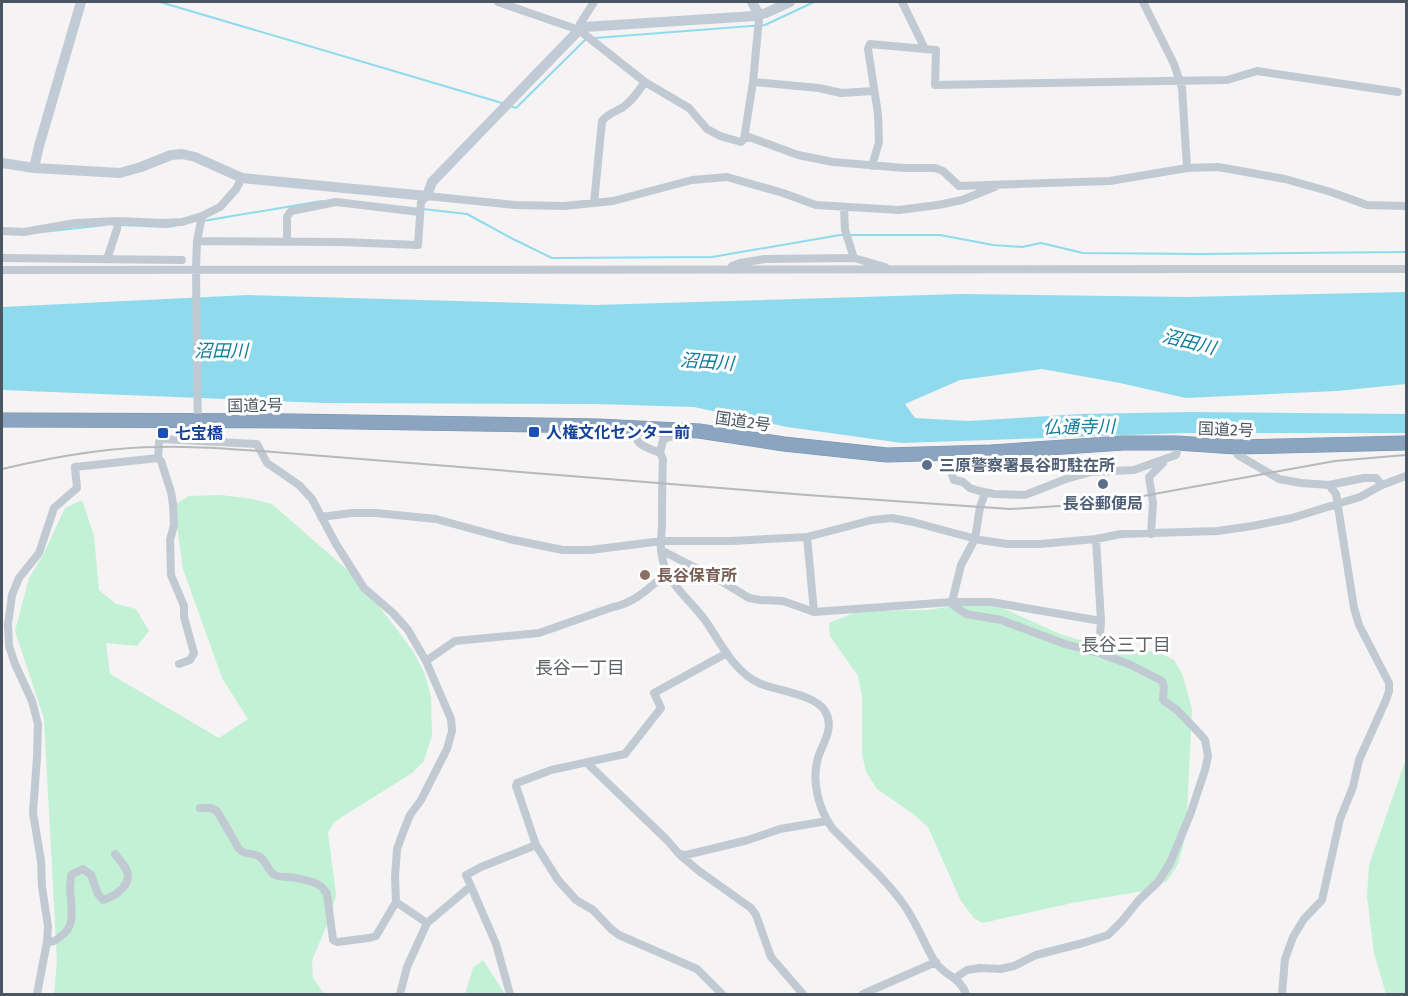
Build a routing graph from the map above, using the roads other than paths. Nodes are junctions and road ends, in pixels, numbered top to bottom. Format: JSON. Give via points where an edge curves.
{"nodes":[{"id":1,"x":81,"y":2,"type":"edge"},
{"id":2,"x":498,"y":2,"type":"edge"},
{"id":3,"x":594,"y":2,"type":"edge"},
{"id":4,"x":752,"y":2,"type":"edge"},
{"id":5,"x":790,"y":2,"type":"edge"},
{"id":6,"x":902,"y":2,"type":"edge"},
{"id":7,"x":1143,"y":2,"type":"edge"},
{"id":8,"x":759,"y":17,"type":"junction"},
{"id":9,"x":579,"y":30,"type":"junction"},
{"id":10,"x":925,"y":49,"type":"junction"},
{"id":11,"x":1180,"y":80,"type":"junction"},
{"id":12,"x":645,"y":82,"type":"junction"},
{"id":13,"x":753,"y":82,"type":"junction"},
{"id":14,"x":874,"y":91,"type":"junction"},
{"id":15,"x":1398,"y":92,"type":"dead end"},
{"id":16,"x":744,"y":139,"type":"junction"},
{"id":17,"x":2,"y":164,"type":"edge"},
{"id":18,"x":872,"y":166,"type":"junction"},
{"id":19,"x":34,"y":168,"type":"junction"},
{"id":20,"x":1188,"y":168,"type":"junction"},
{"id":21,"x":242,"y":178,"type":"junction"},
{"id":22,"x":996,"y":185,"type":"junction"},
{"id":23,"x":424,"y":199,"type":"junction"},
{"id":24,"x":594,"y":203,"type":"junction"},
{"id":25,"x":1407,"y":206,"type":"edge"},
{"id":26,"x":844,"y":207,"type":"junction"},
{"id":27,"x":420,"y":212,"type":"junction"},
{"id":28,"x":202,"y":216,"type":"junction"},
{"id":29,"x":118,"y":221,"type":"junction"},
{"id":30,"x":2,"y":231,"type":"edge"},
{"id":31,"x":197,"y":242,"type":"junction"},
{"id":32,"x":287,"y":242,"type":"junction"},
{"id":33,"x":2,"y":258,"type":"edge"},
{"id":34,"x":854,"y":258,"type":"junction"},
{"id":35,"x":107,"y":259,"type":"junction"},
{"id":36,"x":182,"y":260,"type":"dead end"},
{"id":37,"x":1407,"y":269,"type":"edge"},
{"id":38,"x":2,"y":270,"type":"edge"},
{"id":39,"x":731,"y":270,"type":"junction"},
{"id":40,"x":888,"y":270,"type":"junction"},
{"id":41,"x":196,"y":272,"type":"junction"},
{"id":42,"x":197,"y":417,"type":"junction"},
{"id":43,"x":2,"y":420,"type":"edge"},
{"id":44,"x":635,"y":428,"type":"junction"},
{"id":45,"x":723,"y":435,"type":"junction"},
{"id":46,"x":198,"y":440,"type":"junction"},
{"id":47,"x":1177,"y":443,"type":"junction"},
{"id":48,"x":1407,"y":443,"type":"edge"},
{"id":49,"x":1236,"y":447,"type":"junction"},
{"id":50,"x":660,"y":453,"type":"junction"},
{"id":51,"x":944,"y":453,"type":"junction"},
{"id":52,"x":158,"y":458,"type":"junction"},
{"id":53,"x":1168,"y":458,"type":"junction"},
{"id":54,"x":1407,"y":476,"type":"edge"},
{"id":55,"x":1329,"y":485,"type":"junction"},
{"id":56,"x":1382,"y":485,"type":"junction"},
{"id":57,"x":970,"y":488,"type":"junction"},
{"id":58,"x":1004,"y":494,"type":"junction"},
{"id":59,"x":984,"y":496,"type":"junction"},
{"id":60,"x":1337,"y":504,"type":"junction"},
{"id":61,"x":321,"y":517,"type":"junction"},
{"id":62,"x":1151,"y":534,"type":"junction"},
{"id":63,"x":807,"y":537,"type":"junction"},
{"id":64,"x":975,"y":539,"type":"junction"},
{"id":65,"x":1096,"y":539,"type":"junction"},
{"id":66,"x":662,"y":541,"type":"junction"},
{"id":67,"x":661,"y":550,"type":"junction"},
{"id":68,"x":667,"y":573,"type":"junction"},
{"id":69,"x":952,"y":602,"type":"junction"},
{"id":70,"x":814,"y":612,"type":"junction"},
{"id":71,"x":1101,"y":621,"type":"junction"},
{"id":72,"x":727,"y":653,"type":"junction"},
{"id":73,"x":1099,"y":654,"type":"junction"},
{"id":74,"x":426,"y":661,"type":"junction"},
{"id":75,"x":179,"y":664,"type":"dead end"},
{"id":76,"x":587,"y":763,"type":"junction"},
{"id":77,"x":200,"y":808,"type":"dead end"},
{"id":78,"x":827,"y":820,"type":"junction"},
{"id":79,"x":536,"y":845,"type":"junction"},
{"id":80,"x":115,"y":854,"type":"dead end"},
{"id":81,"x":679,"y":854,"type":"junction"},
{"id":82,"x":471,"y":886,"type":"junction"},
{"id":83,"x":396,"y":902,"type":"junction"},
{"id":84,"x":427,"y":924,"type":"junction"},
{"id":85,"x":47,"y":942,"type":"junction"},
{"id":86,"x":936,"y":962,"type":"junction"},
{"id":87,"x":956,"y":978,"type":"junction"},
{"id":88,"x":38,"y":994,"type":"edge"},
{"id":89,"x":400,"y":994,"type":"edge"},
{"id":90,"x":510,"y":994,"type":"edge"},
{"id":91,"x":723,"y":994,"type":"edge"},
{"id":92,"x":803,"y":994,"type":"edge"},
{"id":93,"x":863,"y":994,"type":"edge"},
{"id":94,"x":966,"y":994,"type":"edge"},
{"id":95,"x":1282,"y":994,"type":"edge"}],
"edges":[{"from":1,"to":19,"type":"street"},
{"from":2,"to":9,"type":"street"},
{"from":3,"to":9,"type":"street"},
{"from":4,"to":8,"type":"street"},
{"from":5,"to":8,"type":"street"},
{"from":6,"to":10,"type":"street"},
{"from":7,"to":11,"type":"street"},
{"from":8,"to":9,"type":"street"},
{"from":8,"to":13,"type":"street"},
{"from":9,"to":12,"type":"street"},
{"from":9,"to":23,"type":"street","via":[[432,182]]},
{"from":10,"to":11,"type":"street","via":[[936,50],[935,85]]},
{"from":10,"to":14,"type":"street","via":[[870,44]]},
{"from":11,"to":15,"type":"street","via":[[1227,80],[1257,71]]},
{"from":11,"to":20,"type":"street"},
{"from":12,"to":16,"type":"street","via":[[689,108],[707,129],[741,142]]},
{"from":12,"to":24,"type":"street","via":[[635,97],[602,122]]},
{"from":13,"to":14,"type":"street","via":[[841,93]]},
{"from":13,"to":16,"type":"street"},
{"from":14,"to":18,"type":"street","via":[[879,142]]},
{"from":16,"to":18,"type":"street","via":[[749,137],[798,155]]},
{"from":17,"to":19,"type":"street"},
{"from":18,"to":22,"type":"street","via":[[935,168],[959,186]]},
{"from":19,"to":21,"type":"street","via":[[120,173],[182,154]]},
{"from":20,"to":22,"type":"street","via":[[1110,182]]},
{"from":20,"to":25,"type":"street","via":[[1218,167],[1285,179],[1367,206]]},
{"from":21,"to":23,"type":"street"},
{"from":21,"to":28,"type":"street","via":[[220,207]]},
{"from":22,"to":26,"type":"street","via":[[938,206],[899,210]]},
{"from":23,"to":24,"type":"street","via":[[515,205]]},
{"from":23,"to":27,"type":"street"},
{"from":24,"to":26,"type":"street","via":[[692,180],[727,177],[816,205]]},
{"from":26,"to":34,"type":"street","via":[[845,230]]},
{"from":27,"to":32,"type":"street","via":[[336,202],[291,211],[287,216]]},
{"from":27,"to":32,"type":"street","via":[[418,245]]},
{"from":28,"to":29,"type":"street","via":[[182,222]]},
{"from":28,"to":31,"type":"street"},
{"from":29,"to":30,"type":"street"},
{"from":29,"to":35,"type":"street"},
{"from":31,"to":32,"type":"street"},
{"from":31,"to":41,"type":"street"},
{"from":33,"to":35,"type":"street"},
{"from":34,"to":39,"type":"street","via":[[765,260],[740,263]]},
{"from":34,"to":40,"type":"street"},
{"from":35,"to":36,"type":"street"},
{"from":37,"to":40,"type":"street"},
{"from":38,"to":41,"type":"street"},
{"from":39,"to":40,"type":"street"},
{"from":39,"to":41,"type":"street"},
{"from":41,"to":42,"type":"street"},
{"from":42,"to":43,"type":"highway","name":"国道2号"},
{"from":42,"to":44,"type":"highway","name":"国道2号"},
{"from":42,"to":46,"type":"street"},
{"from":44,"to":45,"type":"highway","name":"国道2号"},
{"from":44,"to":50,"type":"street","via":[[639,445]]},
{"from":45,"to":50,"type":"street","via":[[721,439],[668,436]]},
{"from":45,"to":51,"type":"highway","name":"国道2号","via":[[886,455]]},
{"from":46,"to":52,"type":"street","via":[[162,439]]},
{"from":46,"to":61,"type":"street","via":[[257,444],[267,463],[312,499]]},
{"from":47,"to":49,"type":"highway","name":"国道2号"},
{"from":47,"to":51,"type":"highway","name":"国道2号"},
{"from":47,"to":53,"type":"street","via":[[1176,454]]},
{"from":48,"to":49,"type":"highway","name":"国道2号"},
{"from":49,"to":55,"type":"street","via":[[1238,455],[1279,479]]},
{"from":50,"to":66,"type":"street"},
{"from":51,"to":57,"type":"street","via":[[954,480]]},
{"from":52,"to":75,"type":"street","via":[[173,504],[171,575],[184,606],[183,617],[194,653],[190,660]]},
{"from":52,"to":85,"type":"street","via":[[75,467],[77,488],[54,508],[39,553],[19,578],[12,595],[9,646],[38,724],[33,813]]},
{"from":53,"to":58,"type":"street","via":[[1134,471],[1091,472],[1024,495]]},
{"from":53,"to":62,"type":"street","via":[[1149,477],[1153,503]]},
{"from":54,"to":56,"type":"street"},
{"from":55,"to":56,"type":"street","via":[[1376,477]]},
{"from":55,"to":60,"type":"street"},
{"from":56,"to":60,"type":"street"},
{"from":57,"to":58,"type":"street"},
{"from":57,"to":59,"type":"street"},
{"from":58,"to":59,"type":"street","via":[[997,498]]},
{"from":59,"to":64,"type":"street"},
{"from":60,"to":62,"type":"street","via":[[1252,526]]},
{"from":60,"to":95,"type":"street","via":[[1354,608],[1389,683],[1389,691],[1359,760],[1340,819],[1322,900],[1304,919],[1285,959]]},
{"from":61,"to":66,"type":"street","via":[[376,513],[436,519],[564,550]]},
{"from":61,"to":74,"type":"street","via":[[364,588],[408,630]]},
{"from":62,"to":65,"type":"street"},
{"from":63,"to":64,"type":"street","via":[[892,518]]},
{"from":63,"to":66,"type":"street"},
{"from":63,"to":70,"type":"street"},
{"from":64,"to":65,"type":"street","via":[[1007,544]]},
{"from":64,"to":69,"type":"street","via":[[961,565]]},
{"from":65,"to":71,"type":"street"},
{"from":66,"to":67,"type":"street"},
{"from":67,"to":68,"type":"street"},
{"from":67,"to":70,"type":"street","via":[[749,598],[783,601]]},
{"from":68,"to":72,"type":"street"},
{"from":68,"to":74,"type":"street","via":[[622,605],[538,633],[455,641]]},
{"from":69,"to":70,"type":"street"},
{"from":69,"to":71,"type":"street","via":[[991,602]]},
{"from":69,"to":73,"type":"street","via":[[966,614],[1001,620]]},
{"from":71,"to":73,"type":"street"},
{"from":72,"to":76,"type":"street","via":[[654,693],[661,708],[625,754]]},
{"from":72,"to":78,"type":"street","via":[[746,676],[813,700],[823,708],[829,722],[828,733],[815,775],[816,791]]},
{"from":73,"to":87,"type":"street","via":[[1162,681],[1163,700],[1205,740],[1205,770],[1170,863],[1158,882],[1108,935],[1036,955],[1014,966],[967,970]]},
{"from":74,"to":83,"type":"street","via":[[451,719],[452,731],[447,749],[400,839]]},
{"from":76,"to":79,"type":"street","via":[[551,770],[517,783]]},
{"from":76,"to":81,"type":"street"},
{"from":77,"to":83,"type":"street","via":[[217,811],[242,853],[262,858],[272,874],[301,878],[325,889],[333,940],[337,942],[376,936]]},
{"from":78,"to":81,"type":"street"},
{"from":78,"to":86,"type":"street","via":[[904,904]]},
{"from":79,"to":82,"type":"street","via":[[466,875]]},
{"from":79,"to":91,"type":"street","via":[[566,891],[611,929],[697,969]]},
{"from":80,"to":85,"type":"street","via":[[126,869],[124,886],[103,900],[91,875],[83,869],[71,875],[71,925],[53,942]]},
{"from":81,"to":92,"type":"street","via":[[751,908],[771,957]]},
{"from":82,"to":84,"type":"street"},
{"from":82,"to":90,"type":"street","via":[[496,944]]},
{"from":83,"to":84,"type":"street"},
{"from":84,"to":89,"type":"street","via":[[407,967]]},
{"from":85,"to":88,"type":"street"},
{"from":86,"to":87,"type":"street"},
{"from":86,"to":93,"type":"street"},
{"from":87,"to":94,"type":"street"}]}
